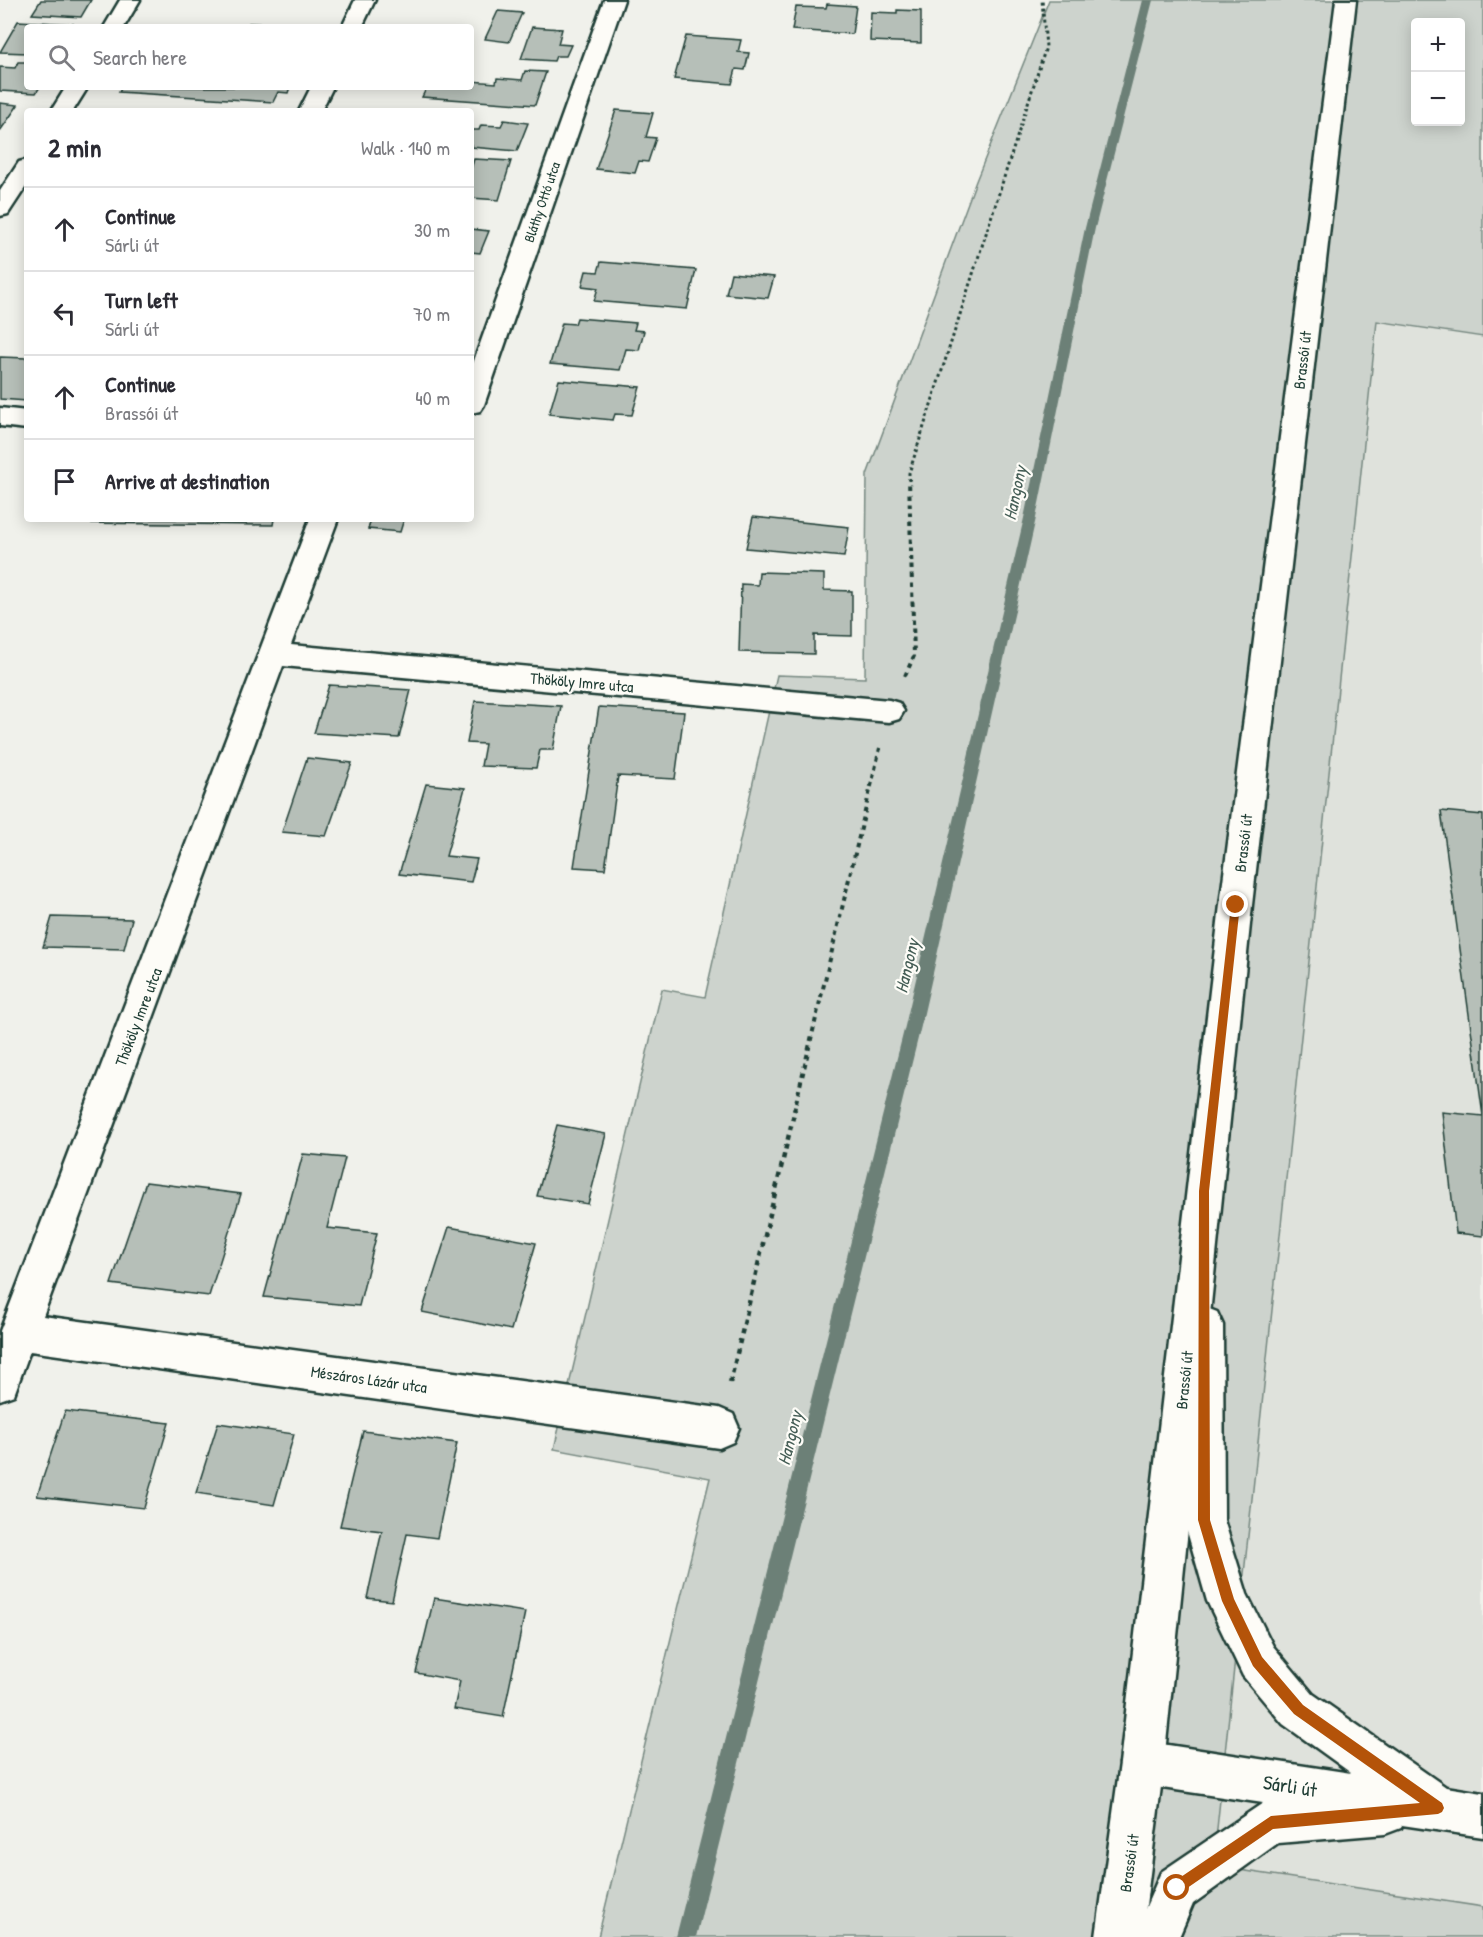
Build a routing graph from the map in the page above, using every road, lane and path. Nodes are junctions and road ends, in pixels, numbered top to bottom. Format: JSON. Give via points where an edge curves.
{"nodes":[{"id":1,"x":130,"y":0,"type":"edge"},
{"id":2,"x":365,"y":0,"type":"edge"},
{"id":3,"x":614,"y":0,"type":"edge"},
{"id":4,"x":1346,"y":0,"type":"edge"},
{"id":5,"x":116,"y":24,"type":"edge"},
{"id":6,"x":353,"y":24,"type":"edge"},
{"id":7,"x":75,"y":90,"type":"edge"},
{"id":8,"x":320,"y":90,"type":"edge"},
{"id":9,"x":64,"y":108,"type":"edge"},
{"id":10,"x":312,"y":108,"type":"edge"},
{"id":11,"x":24,"y":171,"type":"edge"},
{"id":12,"x":0,"y":209,"type":"edge"},
{"id":13,"x":474,"y":397,"type":"edge"},
{"id":14,"x":0,"y":417,"type":"edge"},
{"id":15,"x":24,"y":420,"type":"edge"},
{"id":16,"x":323,"y":522,"type":"edge"},
{"id":17,"x":276,"y":654,"type":"junction"},
{"id":18,"x":889,"y":711,"type":"dead end"},
{"id":19,"x":1204,"y":1191,"type":"junction"},
{"id":20,"x":19,"y":1330,"type":"junction"},
{"id":21,"x":0,"y":1381,"type":"edge"},
{"id":22,"x":719,"y":1428,"type":"dead end"},
{"id":23,"x":1142,"y":1763,"type":"junction"},
{"id":24,"x":1438,"y":1808,"type":"junction"},
{"id":25,"x":1483,"y":1815,"type":"edge"},
{"id":26,"x":1119,"y":1937,"type":"edge"},
{"id":27,"x":1156,"y":1937,"type":"edge"}],
"edges":[{"from":1,"to":5,"type":"street"},
{"from":2,"to":6,"type":"street"},
{"from":3,"to":13,"type":"street","name":"Bláthy Ottó utca"},
{"from":4,"to":19,"type":"street","name":"Brassói út"},
{"from":7,"to":9,"type":"street"},
{"from":8,"to":10,"type":"street"},
{"from":11,"to":12,"type":"street"},
{"from":14,"to":15,"type":"street"},
{"from":16,"to":17,"type":"street","name":"Thököly Imre utca"},
{"from":17,"to":18,"type":"street","name":"Thököly Imre utca"},
{"from":17,"to":20,"type":"street","name":"Thököly Imre utca"},
{"from":19,"to":23,"type":"street","name":"Brassói út"},
{"from":19,"to":24,"type":"street","name":"Sárli út","via":[[1204,1520],[1228,1601],[1258,1661],[1298,1710]]},
{"from":20,"to":21,"type":"street","name":"Thököly Imre utca"},
{"from":20,"to":22,"type":"street","name":"Mészáros Lázár utca"},
{"from":23,"to":24,"type":"street","name":"Sárli út"},
{"from":23,"to":26,"type":"street","name":"Brassói út"},
{"from":24,"to":25,"type":"street","name":"Sárli út"},
{"from":24,"to":27,"type":"street","name":"Sárli út","via":[[1271,1822],[1177,1888]]}]}
